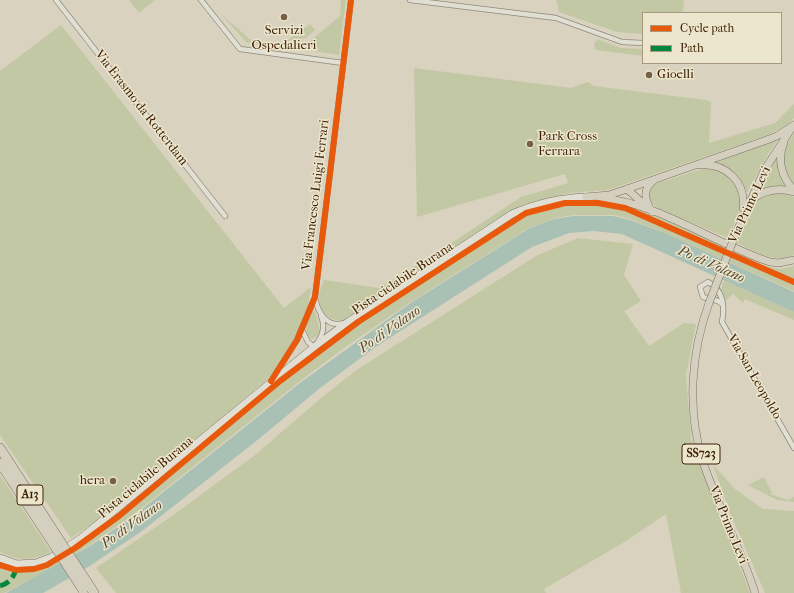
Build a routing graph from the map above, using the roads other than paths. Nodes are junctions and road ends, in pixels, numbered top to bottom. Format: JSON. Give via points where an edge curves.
{"nodes":[{"id":1,"x":56,"y":0,"type":"edge"},
{"id":2,"x":201,"y":0,"type":"edge"},
{"id":3,"x":351,"y":0,"type":"edge"},
{"id":4,"x":410,"y":0,"type":"edge"},
{"id":5,"x":642,"y":43,"type":"edge"},
{"id":6,"x":344,"y":63,"type":"junction"},
{"id":7,"x":792,"y":127,"type":"edge"},
{"id":8,"x":686,"y":168,"type":"junction"},
{"id":9,"x":655,"y":179,"type":"junction"},
{"id":10,"x":627,"y":189,"type":"junction"},
{"id":11,"x":794,"y":191,"type":"edge"},
{"id":12,"x":586,"y":197,"type":"junction"},
{"id":13,"x":749,"y":202,"type":"junction"},
{"id":14,"x":653,"y":212,"type":"junction"},
{"id":15,"x":225,"y":216,"type":"dead end"},
{"id":16,"x":741,"y":220,"type":"junction"},
{"id":17,"x":794,"y":260,"type":"edge"},
{"id":18,"x":315,"y":297,"type":"junction"},
{"id":19,"x":723,"y":305,"type":"junction"},
{"id":20,"x":321,"y":316,"type":"junction"},
{"id":21,"x":348,"y":322,"type":"junction"},
{"id":22,"x":302,"y":330,"type":"junction"},
{"id":23,"x":314,"y":347,"type":"junction"},
{"id":24,"x":271,"y":381,"type":"junction"},
{"id":25,"x":0,"y":448,"type":"edge"},
{"id":26,"x":794,"y":448,"type":"edge"},
{"id":27,"x":0,"y":463,"type":"edge"},
{"id":28,"x":57,"y":543,"type":"junction"},
{"id":29,"x":0,"y":558,"type":"edge"},
{"id":30,"x":87,"y":590,"type":"edge"},
{"id":31,"x":755,"y":591,"type":"edge"}],
"edges":[{"from":1,"to":15,"type":"street","name":"Via Erasmo da Rotterdam"},
{"from":2,"to":6,"type":"street","via":[[240,49]]},
{"from":3,"to":6,"type":"street","name":"Via Francesco Luigi Ferrari"},
{"from":4,"to":5,"type":"street","via":[[556,18],[622,42]]},
{"from":6,"to":18,"type":"street","name":"Via Francesco Luigi Ferrari"},
{"from":7,"to":8,"type":"main road","via":[[764,141]]},
{"from":7,"to":11,"type":"main road","via":[[782,149],[781,162],[783,174]]},
{"from":7,"to":13,"type":"main road","name":"Via Primo Levi","number":"SS723","via":[[765,169]]},
{"from":8,"to":9,"type":"main road"},
{"from":8,"to":16,"type":"main road","via":[[714,165],[733,176],[743,194]]},
{"from":9,"to":10,"type":"main road"},
{"from":9,"to":14,"type":"main road","via":[[648,186],[645,196]]},
{"from":10,"to":12,"type":"main road","via":[[609,195]]},
{"from":10,"to":14,"type":"main road"},
{"from":11,"to":13,"type":"main road","via":[[768,190]]},
{"from":12,"to":14,"type":"main road","via":[[604,198]]},
{"from":12,"to":21,"type":"main road","via":[[546,201],[512,214]]},
{"from":13,"to":16,"type":"main road","name":"Via Primo Levi","number":"SS723"},
{"from":14,"to":17,"type":"main road","via":[[760,259],[779,263]]},
{"from":16,"to":31,"type":"main road","name":"Via Primo Levi","number":"SS723","bridge":true,"via":[[700,332],[694,367],[693,399],[695,429],[707,474]]},
{"from":18,"to":20,"type":"street","name":"Via Francesco Luigi Ferrari"},
{"from":18,"to":22,"type":"street","name":"Via Francesco Luigi Ferrari"},
{"from":19,"to":19,"type":"street","name":"Via San Leopoldo","via":[[720,293],[713,285],[708,282],[700,287],[703,297]]},
{"from":19,"to":26,"type":"street","name":"Via San Leopoldo","via":[[725,309],[722,322]]},
{"from":20,"to":21,"type":"street","via":[[336,324]]},
{"from":20,"to":23,"type":"street","name":"Via Francesco Luigi Ferrari","via":[[323,332]]},
{"from":21,"to":23,"type":"main road"},
{"from":22,"to":23,"type":"street","via":[[308,342]]},
{"from":22,"to":24,"type":"street","name":"Via Francesco Luigi Ferrari"},
{"from":23,"to":24,"type":"main road"},
{"from":24,"to":29,"type":"main road","via":[[103,521],[62,551],[30,564],[16,564]]},
{"from":25,"to":28,"type":"highway","number":"A13"},
{"from":27,"to":28,"type":"highway","number":"A13"},
{"from":28,"to":30,"type":"highway","number":"A13","bridge":true}]}
